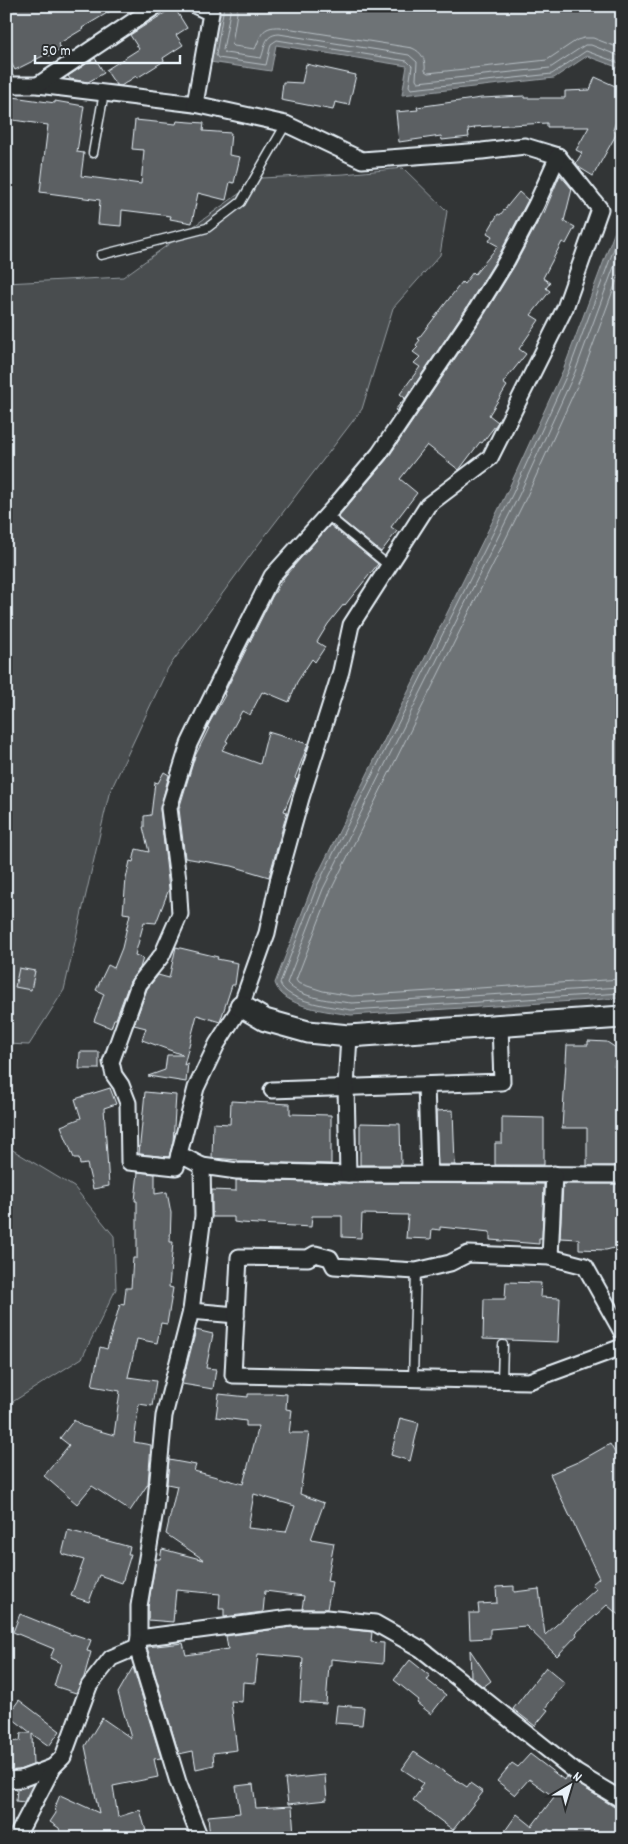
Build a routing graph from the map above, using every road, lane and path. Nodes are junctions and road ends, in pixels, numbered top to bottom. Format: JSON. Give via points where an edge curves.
{"nodes":[{"id":1,"x":156,"y":6,"type":"edge"},
{"id":2,"x":196,"y":6,"type":"edge"},
{"id":3,"x":38,"y":85,"type":"junction"},
{"id":4,"x":6,"y":86,"type":"edge"},
{"id":5,"x":104,"y":93,"type":"junction"},
{"id":6,"x":195,"y":104,"type":"junction"},
{"id":7,"x":286,"y":124,"type":"junction"},
{"id":8,"x":94,"y":153,"type":"dead end"},
{"id":9,"x":558,"y":156,"type":"junction"},
{"id":10,"x":102,"y":255,"type":"dead end"},
{"id":11,"x":326,"y":516,"type":"junction"},
{"id":12,"x":389,"y":566,"type":"junction"},
{"id":13,"x":241,"y":1006,"type":"junction"},
{"id":14,"x":622,"y":1017,"type":"edge"},
{"id":15,"x":500,"y":1026,"type":"junction"},
{"id":16,"x":349,"y":1036,"type":"junction"},
{"id":17,"x":426,"y":1084,"type":"junction"},
{"id":18,"x":346,"y":1087,"type":"junction"},
{"id":19,"x":272,"y":1090,"type":"dead end"},
{"id":20,"x":179,"y":1154,"type":"junction"},
{"id":21,"x":202,"y":1166,"type":"junction"},
{"id":22,"x":429,"y":1173,"type":"junction"},
{"id":23,"x":348,"y":1174,"type":"junction"},
{"id":24,"x":554,"y":1174,"type":"junction"},
{"id":25,"x":622,"y":1175,"type":"edge"},
{"id":26,"x":550,"y":1257,"type":"junction"},
{"id":27,"x":416,"y":1271,"type":"junction"},
{"id":28,"x":191,"y":1312,"type":"junction"},
{"id":29,"x":236,"y":1315,"type":"junction"},
{"id":30,"x":622,"y":1332,"type":"edge"},
{"id":31,"x":504,"y":1345,"type":"dead end"},
{"id":32,"x":622,"y":1347,"type":"edge"},
{"id":33,"x":413,"y":1379,"type":"junction"},
{"id":34,"x":502,"y":1381,"type":"junction"},
{"id":35,"x":138,"y":1642,"type":"junction"},
{"id":36,"x":53,"y":1767,"type":"junction"},
{"id":37,"x":6,"y":1780,"type":"edge"},
{"id":38,"x":622,"y":1800,"type":"edge"},
{"id":39,"x":16,"y":1838,"type":"edge"},
{"id":40,"x":200,"y":1838,"type":"edge"}],
"edges":[{"from":1,"to":3,"type":"street"},
{"from":2,"to":6,"type":"street","via":[[211,13]]},
{"from":3,"to":4,"type":"street"},
{"from":3,"to":5,"type":"street"},
{"from":5,"to":6,"type":"street"},
{"from":5,"to":8,"type":"lane"},
{"from":6,"to":7,"type":"street"},
{"from":7,"to":9,"type":"street","via":[[362,160],[524,146]]},
{"from":7,"to":10,"type":"lane","via":[[241,202],[207,228]]},
{"from":9,"to":11,"type":"street","via":[[508,260],[475,312],[379,454]]},
{"from":9,"to":12,"type":"street","via":[[600,209],[565,308],[490,458],[428,505]]},
{"from":11,"to":12,"type":"lane"},
{"from":11,"to":20,"type":"street","via":[[272,576],[189,744],[168,808],[180,914],[162,955],[139,984],[111,1062],[128,1103],[129,1162],[176,1167]]},
{"from":12,"to":13,"type":"street","via":[[351,625],[341,672],[279,877],[267,933]]},
{"from":13,"to":16,"type":"street","via":[[265,1020],[308,1032]]},
{"from":13,"to":20,"type":"street","via":[[217,1044],[196,1088]]},
{"from":14,"to":15,"type":"street"},
{"from":15,"to":16,"type":"street"},
{"from":15,"to":17,"type":"street","via":[[502,1082]]},
{"from":16,"to":18,"type":"street"},
{"from":17,"to":18,"type":"street"},
{"from":17,"to":22,"type":"street"},
{"from":18,"to":19,"type":"street"},
{"from":18,"to":23,"type":"street"},
{"from":20,"to":21,"type":"street"},
{"from":21,"to":23,"type":"street","via":[[237,1171]]},
{"from":21,"to":28,"type":"street","via":[[203,1216]]},
{"from":22,"to":23,"type":"street"},
{"from":22,"to":24,"type":"street"},
{"from":24,"to":25,"type":"street"},
{"from":24,"to":26,"type":"street"},
{"from":26,"to":27,"type":"street","via":[[468,1254],[450,1263]]},
{"from":26,"to":30,"type":"street","via":[[585,1266]]},
{"from":27,"to":29,"type":"street","via":[[334,1266],[330,1258],[315,1254],[308,1258],[239,1257]]},
{"from":27,"to":33,"type":"lane"},
{"from":28,"to":29,"type":"street"},
{"from":28,"to":35,"type":"street","via":[[164,1416],[155,1510],[139,1606]]},
{"from":29,"to":33,"type":"street","via":[[233,1376]]},
{"from":31,"to":34,"type":"lane"},
{"from":32,"to":34,"type":"street","via":[[529,1381]]},
{"from":33,"to":34,"type":"street"},
{"from":35,"to":36,"type":"street","via":[[111,1658],[90,1686],[63,1757]]},
{"from":35,"to":38,"type":"street","via":[[290,1618],[375,1623],[421,1648],[577,1772]]},
{"from":35,"to":40,"type":"street","via":[[178,1782]]},
{"from":36,"to":37,"type":"street","via":[[20,1779]]},
{"from":36,"to":39,"type":"street"}]}
